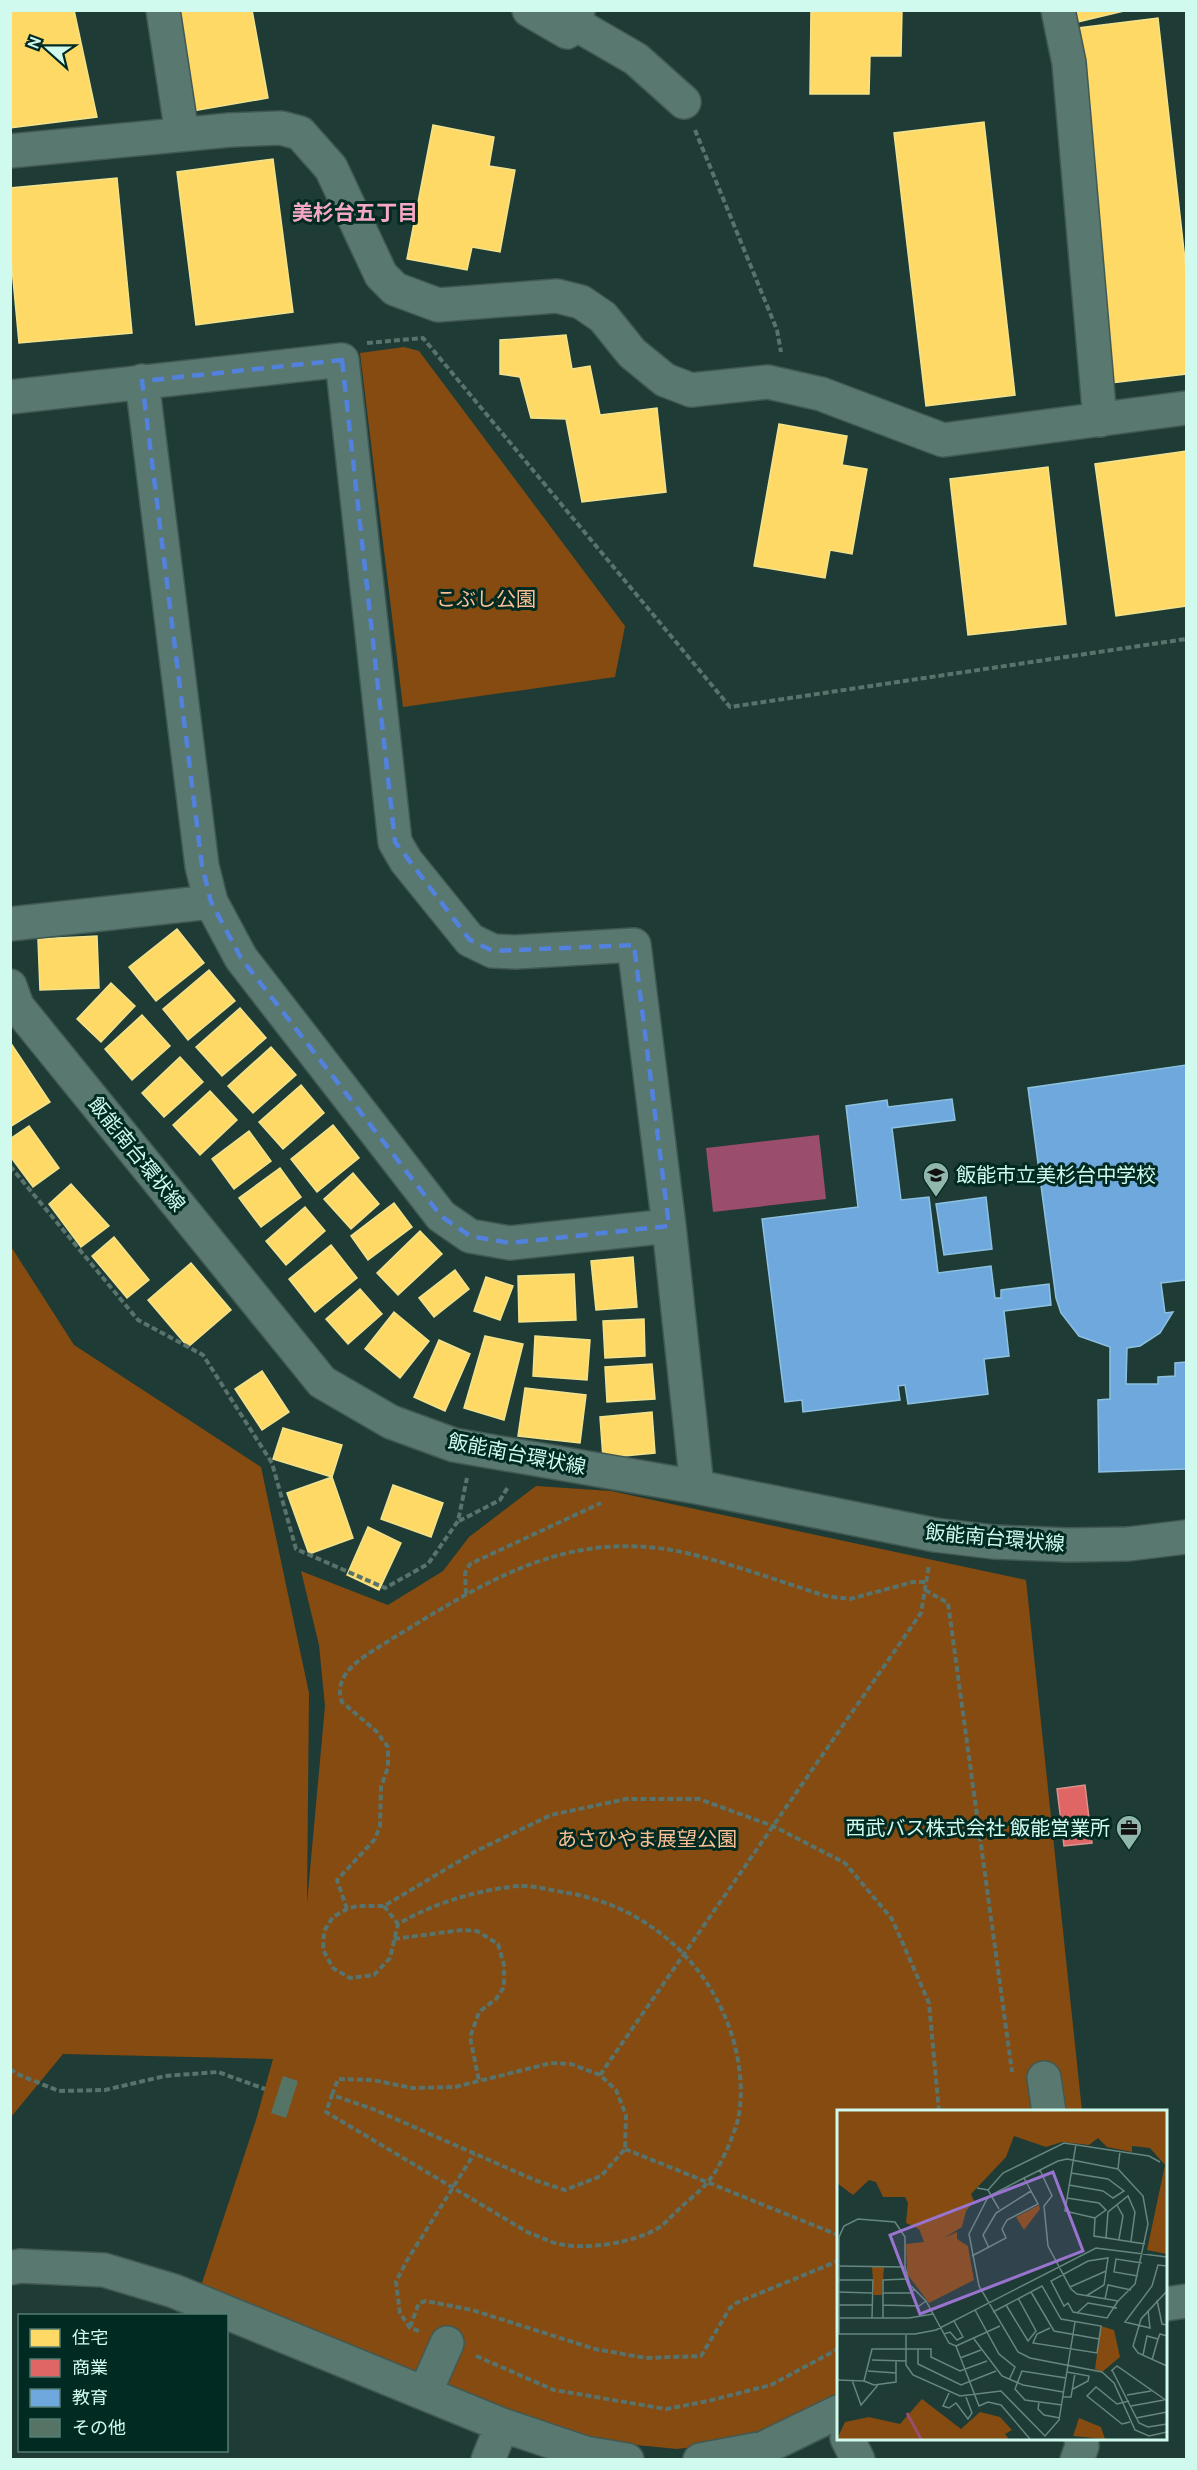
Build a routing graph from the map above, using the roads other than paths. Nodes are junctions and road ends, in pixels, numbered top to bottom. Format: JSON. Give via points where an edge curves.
{"nodes":[{"id":1,"x":163,"y":10,"type":"edge"},
{"id":2,"x":529,"y":10,"type":"edge"},
{"id":3,"x":1058,"y":10,"type":"edge"},
{"id":4,"x":575,"y":16,"type":"edge"},
{"id":5,"x":684,"y":102,"type":"road end"},
{"id":6,"x":182,"y":134,"type":"junction"},
{"id":7,"x":10,"y":151,"type":"edge"},
{"id":8,"x":142,"y":381,"type":"junction"},
{"id":9,"x":10,"y":397,"type":"edge"},
{"id":10,"x":1186,"y":408,"type":"edge"},
{"id":11,"x":1100,"y":420,"type":"junction"},
{"id":12,"x":211,"y":902,"type":"junction"},
{"id":13,"x":10,"y":924,"type":"edge"},
{"id":14,"x":10,"y":986,"type":"edge"},
{"id":15,"x":669,"y":1226,"type":"junction"},
{"id":16,"x":698,"y":1487,"type":"junction"},
{"id":17,"x":1186,"y":1537,"type":"edge"},
{"id":18,"x":1029,"y":2081,"type":"road end"},
{"id":19,"x":1049,"y":2110,"type":"edge"},
{"id":20,"x":10,"y":2268,"type":"edge"},
{"id":21,"x":1186,"y":2301,"type":"edge"},
{"id":22,"x":1167,"y":2304,"type":"edge"},
{"id":23,"x":447,"y":2343,"type":"road end"},
{"id":24,"x":425,"y":2392,"type":"junction"},
{"id":25,"x":837,"y":2423,"type":"edge"},
{"id":26,"x":502,"y":2425,"type":"junction"},
{"id":27,"x":849,"y":2440,"type":"edge"},
{"id":28,"x":1080,"y":2440,"type":"edge"},
{"id":29,"x":488,"y":2460,"type":"edge"},
{"id":30,"x":627,"y":2460,"type":"edge"},
{"id":31,"x":700,"y":2460,"type":"edge"},
{"id":32,"x":858,"y":2460,"type":"edge"},
{"id":33,"x":1077,"y":2460,"type":"edge"}],
"edges":[{"from":1,"to":6,"type":"street"},
{"from":2,"to":4,"type":"street","via":[[567,32]]},
{"from":3,"to":11,"type":"street","via":[[1069,63]]},
{"from":4,"to":5,"type":"street","via":[[636,59]]},
{"from":6,"to":7,"type":"street"},
{"from":6,"to":11,"type":"street","via":[[281,128],[300,133],[331,168],[381,275],[395,289],[438,305],[557,296],[581,302],[603,317],[632,353],[665,380],[691,390],[768,382],[821,394],[944,440]]},
{"from":8,"to":9,"type":"street"},
{"from":8,"to":12,"type":"street","via":[[202,866]]},
{"from":8,"to":15,"type":"street","via":[[342,360],[395,842],[470,940],[493,951],[634,945]]},
{"from":10,"to":11,"type":"street"},
{"from":12,"to":13,"type":"street"},
{"from":12,"to":15,"type":"street","via":[[241,958],[441,1216],[470,1236],[510,1243]]},
{"from":14,"to":16,"type":"street","name":"飯能南台環状線","via":[[24,1015],[322,1382],[391,1422],[454,1445]]},
{"from":15,"to":16,"type":"street"},
{"from":16,"to":17,"type":"street","name":"飯能南台環状線","via":[[935,1535],[994,1542],[1128,1544]]},
{"from":18,"to":19,"type":"street"},
{"from":20,"to":24,"type":"street","via":[[104,2270],[174,2291]]},
{"from":21,"to":22,"type":"street"},
{"from":23,"to":24,"type":"street"},
{"from":24,"to":26,"type":"street"},
{"from":25,"to":31,"type":"street","via":[[764,2448]]},
{"from":26,"to":29,"type":"street"},
{"from":26,"to":30,"type":"street","via":[[585,2453]]},
{"from":27,"to":32,"type":"street"},
{"from":28,"to":33,"type":"street"}]}
